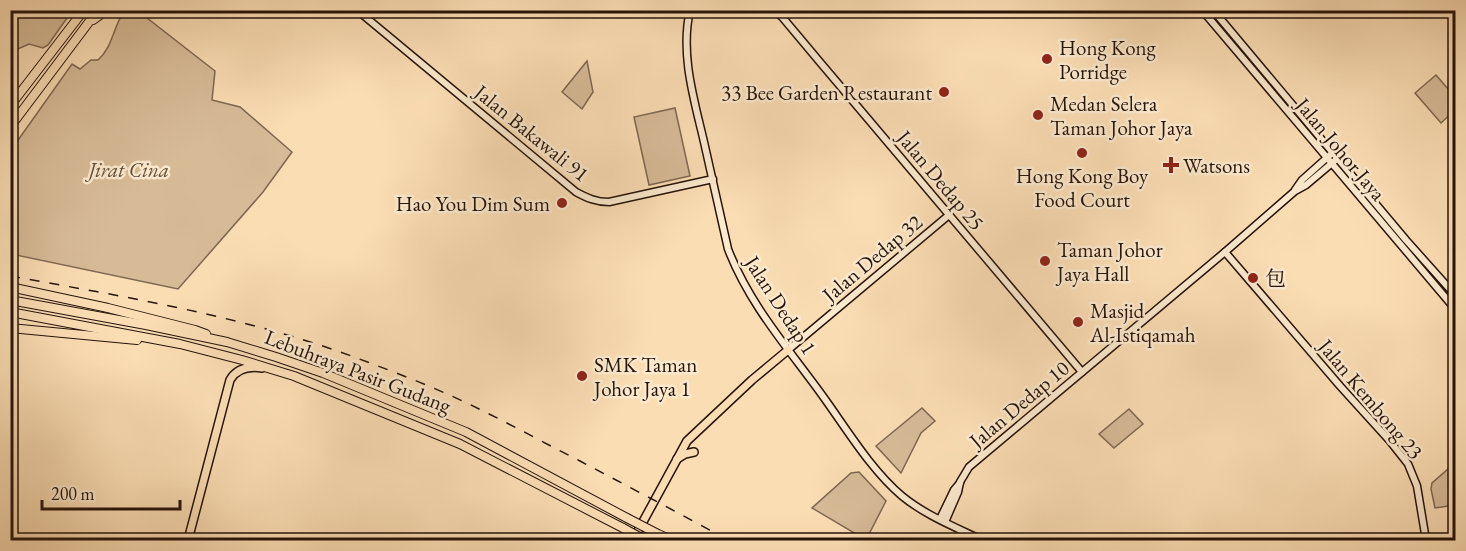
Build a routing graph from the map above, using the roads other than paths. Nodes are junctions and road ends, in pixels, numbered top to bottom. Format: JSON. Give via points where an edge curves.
{"nodes":[{"id":1,"x":98,"y":10,"type":"edge"},
{"id":2,"x":107,"y":10,"type":"edge"},
{"id":3,"x":357,"y":10,"type":"edge"},
{"id":4,"x":690,"y":10,"type":"edge"},
{"id":5,"x":774,"y":10,"type":"edge"},
{"id":6,"x":1202,"y":10,"type":"edge"},
{"id":7,"x":1213,"y":10,"type":"edge"},
{"id":8,"x":82,"y":12,"type":"edge"},
{"id":9,"x":87,"y":25,"type":"junction"},
{"id":10,"x":37,"y":91,"type":"junction"},
{"id":11,"x":11,"y":105,"type":"edge"},
{"id":12,"x":10,"y":127,"type":"edge"},
{"id":13,"x":10,"y":134,"type":"edge"},
{"id":14,"x":1335,"y":156,"type":"junction"},
{"id":15,"x":1329,"y":161,"type":"junction"},
{"id":16,"x":713,"y":179,"type":"junction"},
{"id":17,"x":949,"y":215,"type":"junction"},
{"id":18,"x":1225,"y":252,"type":"junction"},
{"id":19,"x":10,"y":287,"type":"edge"},
{"id":20,"x":1455,"y":296,"type":"edge"},
{"id":21,"x":10,"y":300,"type":"edge"},
{"id":22,"x":1455,"y":310,"type":"edge"},
{"id":23,"x":10,"y":312,"type":"edge"},
{"id":24,"x":10,"y":328,"type":"edge"},
{"id":25,"x":227,"y":342,"type":"junction"},
{"id":26,"x":180,"y":344,"type":"junction"},
{"id":27,"x":788,"y":350,"type":"junction"},
{"id":28,"x":1082,"y":372,"type":"junction"},
{"id":29,"x":294,"y":376,"type":"junction"},
{"id":30,"x":694,"y":452,"type":"dead end"},
{"id":31,"x":676,"y":459,"type":"junction"},
{"id":32,"x":943,"y":521,"type":"junction"},
{"id":33,"x":10,"y":537,"type":"edge"},
{"id":34,"x":24,"y":540,"type":"edge"},
{"id":35,"x":188,"y":540,"type":"edge"},
{"id":36,"x":633,"y":540,"type":"edge"},
{"id":37,"x":645,"y":540,"type":"edge"},
{"id":38,"x":670,"y":540,"type":"edge"},
{"id":39,"x":982,"y":540,"type":"edge"},
{"id":40,"x":1426,"y":540,"type":"edge"}],
"edges":[{"from":1,"to":9,"type":"highway"},
{"from":2,"to":9,"type":"highway"},
{"from":3,"to":16,"type":"main road","name":"Jalan Bakawali 91","via":[[584,197],[609,202]]},
{"from":4,"to":16,"type":"main road","name":"Jalan Dedap 1","via":[[686,52]]},
{"from":5,"to":17,"type":"main road","name":"Jalan Dedap 25"},
{"from":6,"to":15,"type":"main road","name":"Jalan Johor Jaya"},
{"from":7,"to":14,"type":"main road","name":"Jalan Johor Jaya"},
{"from":8,"to":11,"type":"highway"},
{"from":9,"to":10,"type":"highway"},
{"from":10,"to":12,"type":"highway"},
{"from":10,"to":13,"type":"highway"},
{"from":14,"to":15,"type":"main road","name":"Jalan Dedap 10"},
{"from":14,"to":20,"type":"main road","name":"Jalan Johor Jaya"},
{"from":15,"to":18,"type":"main road","name":"Jalan Dedap 10","via":[[1302,180],[1295,191]]},
{"from":15,"to":22,"type":"main road","name":"Jalan Johor Jaya"},
{"from":16,"to":27,"type":"main road","name":"Jalan Dedap 1","via":[[735,268]]},
{"from":17,"to":27,"type":"main road","name":"Jalan Dedap 32"},
{"from":17,"to":28,"type":"main road","name":"Jalan Dedap 25"},
{"from":18,"to":28,"type":"main road","name":"Jalan Dedap 10"},
{"from":18,"to":40,"type":"main road","name":"Jalan Kembong 23","via":[[1408,464],[1417,486]]},
{"from":19,"to":25,"type":"highway","via":[[195,330]]},
{"from":21,"to":25,"type":"highway","name":"Lebuhraya Pasir Gudang"},
{"from":23,"to":26,"type":"highway","name":"Lebuhraya Pasir Gudang"},
{"from":24,"to":26,"type":"highway"},
{"from":25,"to":38,"type":"highway","name":"Lebuhraya Pasir Gudang","bridge":true,"via":[[323,373],[466,432]]},
{"from":26,"to":29,"type":"highway","name":"Lebuhraya Pasir Gudang"},
{"from":27,"to":31,"type":"main road","via":[[693,435]]},
{"from":27,"to":32,"type":"main road","name":"Jalan Dedap 1","via":[[899,494]]},
{"from":28,"to":32,"type":"main road","name":"Jalan Dedap 10","via":[[969,467],[954,490]]},
{"from":29,"to":35,"type":"main road","via":[[249,367],[233,374]]},
{"from":29,"to":37,"type":"highway","name":"Lebuhraya Pasir Gudang","bridge":true,"via":[[460,444]]},
{"from":30,"to":31,"type":"main road"},
{"from":31,"to":36,"type":"main road"},
{"from":32,"to":39,"type":"main road","name":"Jalan Dedap 1"},
{"from":33,"to":34,"type":"main road"}]}
